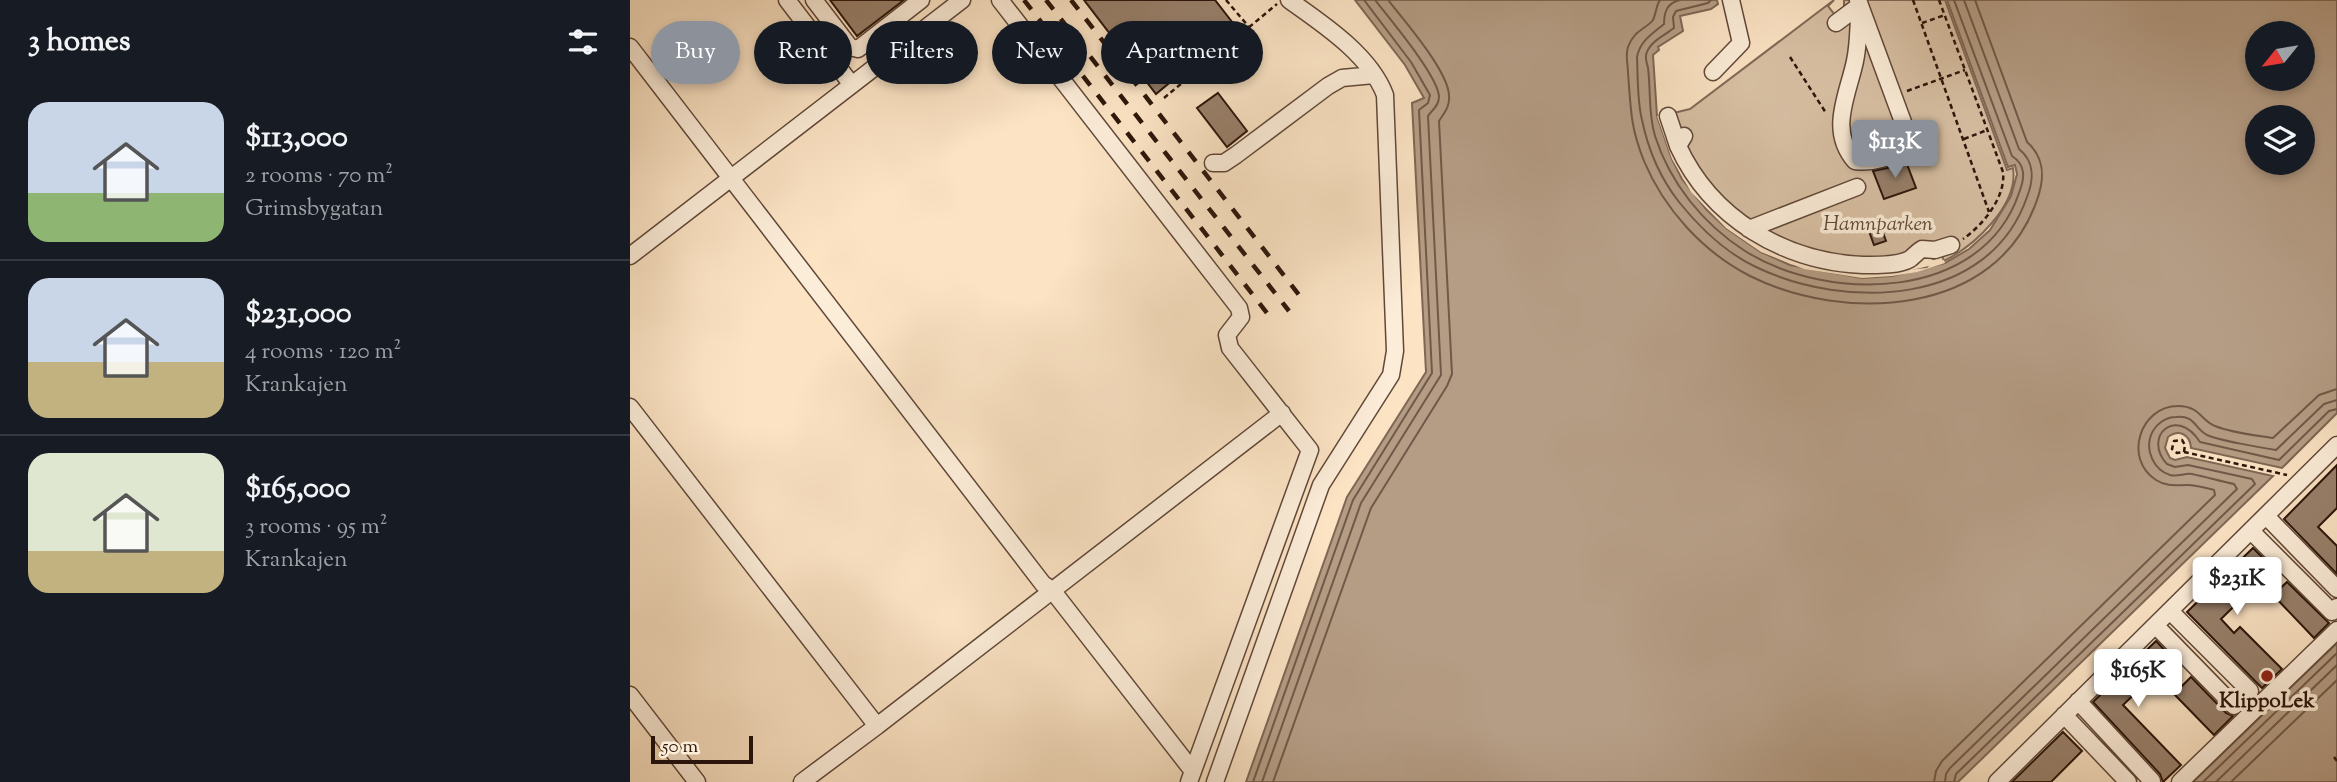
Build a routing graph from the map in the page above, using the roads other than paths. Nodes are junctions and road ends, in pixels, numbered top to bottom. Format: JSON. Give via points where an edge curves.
{"nodes":[{"id":1,"x":788,"y":0,"type":"edge"},
{"id":2,"x":814,"y":0,"type":"edge"},
{"id":3,"x":920,"y":0,"type":"edge"},
{"id":4,"x":962,"y":0,"type":"edge"},
{"id":5,"x":1000,"y":0,"type":"edge"},
{"id":6,"x":1289,"y":0,"type":"edge"},
{"id":7,"x":1731,"y":0,"type":"edge"},
{"id":8,"x":1859,"y":2,"type":"edge"},
{"id":9,"x":1836,"y":23,"type":"dead end"},
{"id":10,"x":630,"y":47,"type":"edge"},
{"id":11,"x":1713,"y":72,"type":"dead end"},
{"id":12,"x":1374,"y":75,"type":"junction"},
{"id":13,"x":852,"y":85,"type":"junction"},
{"id":14,"x":1668,"y":116,"type":"dead end"},
{"id":15,"x":1213,"y":163,"type":"dead end"},
{"id":16,"x":732,"y":178,"type":"junction"},
{"id":17,"x":1857,"y":187,"type":"dead end"},
{"id":18,"x":1749,"y":229,"type":"junction"},
{"id":19,"x":1951,"y":245,"type":"road end"},
{"id":20,"x":630,"y":256,"type":"edge"},
{"id":21,"x":630,"y":407,"type":"edge"},
{"id":22,"x":1282,"y":413,"type":"junction"},
{"id":23,"x":2337,"y":445,"type":"edge"},
{"id":24,"x":2266,"y":516,"type":"junction"},
{"id":25,"x":2251,"y":531,"type":"junction"},
{"id":26,"x":2337,"y":589,"type":"edge"},
{"id":27,"x":1052,"y":590,"type":"junction"},
{"id":28,"x":2337,"y":607,"type":"edge"},
{"id":29,"x":2171,"y":611,"type":"junction"},
{"id":30,"x":2156,"y":626,"type":"junction"},
{"id":31,"x":2337,"y":630,"type":"edge"},
{"id":32,"x":630,"y":695,"type":"edge"},
{"id":33,"x":2078,"y":701,"type":"junction"},
{"id":34,"x":2064,"y":715,"type":"junction"},
{"id":35,"x":877,"y":726,"type":"junction"},
{"id":36,"x":1190,"y":776,"type":"edge"},
{"id":37,"x":697,"y":782,"type":"edge"},
{"id":38,"x":802,"y":782,"type":"edge"},
{"id":39,"x":1214,"y":782,"type":"edge"},
{"id":40,"x":1997,"y":782,"type":"edge"},
{"id":41,"x":2128,"y":782,"type":"edge"},
{"id":42,"x":2151,"y":782,"type":"edge"},
{"id":43,"x":2180,"y":782,"type":"edge"}],
"edges":[{"from":1,"to":13,"type":"street"},
{"from":2,"to":3,"type":"street","via":[[850,47],[858,49]]},
{"from":4,"to":13,"type":"street"},
{"from":5,"to":22,"type":"street","via":[[1239,308],[1241,317],[1227,335],[1230,348]]},
{"from":6,"to":12,"type":"street","via":[[1334,32]]},
{"from":7,"to":11,"type":"street","via":[[1741,43]]},
{"from":8,"to":8,"type":"street","via":[[1856,59],[1840,117],[1845,148],[1855,161],[1864,162],[1885,157],[1902,146],[1905,138],[1903,121]]},
{"from":8,"to":9,"type":"street"},
{"from":10,"to":16,"type":"street"},
{"from":12,"to":15,"type":"street","via":[[1342,78],[1224,163]]},
{"from":12,"to":39,"type":"street","via":[[1385,95],[1395,351],[1391,375],[1321,485]]},
{"from":13,"to":16,"type":"street"},
{"from":14,"to":18,"type":"street","via":[[1695,177],[1723,209]]},
{"from":16,"to":20,"type":"street"},
{"from":16,"to":27,"type":"street"},
{"from":17,"to":18,"type":"street"},
{"from":18,"to":19,"type":"street","via":[[1803,255],[1859,265],[1906,260],[1922,249]]},
{"from":21,"to":35,"type":"street"},
{"from":22,"to":27,"type":"street"},
{"from":22,"to":36,"type":"street","via":[[1310,450]]},
{"from":23,"to":24,"type":"street"},
{"from":24,"to":25,"type":"street"},
{"from":24,"to":26,"type":"street"},
{"from":25,"to":28,"type":"street","via":[[2332,612]]},
{"from":25,"to":29,"type":"street"},
{"from":27,"to":35,"type":"street"},
{"from":27,"to":36,"type":"street"},
{"from":29,"to":30,"type":"street"},
{"from":29,"to":30,"type":"street","via":[[2249,691],[2234,706]]},
{"from":30,"to":33,"type":"street"},
{"from":31,"to":43,"type":"street"},
{"from":32,"to":37,"type":"street"},
{"from":33,"to":34,"type":"street"},
{"from":33,"to":42,"type":"street"},
{"from":34,"to":40,"type":"street"},
{"from":34,"to":41,"type":"street"},
{"from":35,"to":38,"type":"street"}]}
